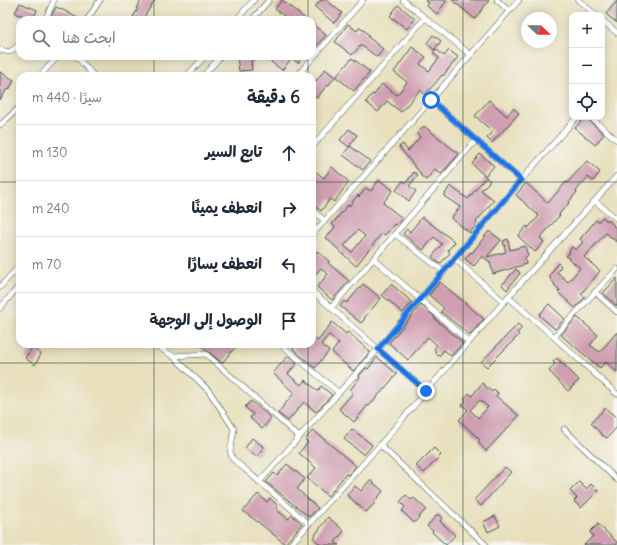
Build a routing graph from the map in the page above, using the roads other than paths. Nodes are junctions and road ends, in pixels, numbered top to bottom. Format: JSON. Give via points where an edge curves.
{"nodes":[{"id":1,"x":54,"y":0,"type":"edge"},
{"id":2,"x":100,"y":0,"type":"edge"},
{"id":3,"x":254,"y":0,"type":"edge"},
{"id":4,"x":269,"y":0,"type":"edge"},
{"id":5,"x":363,"y":0,"type":"edge"},
{"id":6,"x":403,"y":0,"type":"edge"},
{"id":7,"x":497,"y":0,"type":"edge"},
{"id":8,"x":519,"y":0,"type":"edge"},
{"id":9,"x":578,"y":0,"type":"edge"},
{"id":10,"x":509,"y":11,"type":"junction"},
{"id":11,"x":592,"y":12,"type":"edge"},
{"id":12,"x":47,"y":16,"type":"edge"},
{"id":13,"x":90,"y":16,"type":"edge"},
{"id":14,"x":240,"y":16,"type":"edge"},
{"id":15,"x":255,"y":16,"type":"edge"},
{"id":16,"x":424,"y":18,"type":"junction"},
{"id":17,"x":605,"y":23,"type":"edge"},
{"id":18,"x":617,"y":33,"type":"edge"},
{"id":19,"x":16,"y":47,"type":"edge"},
{"id":20,"x":0,"y":50,"type":"edge"},
{"id":21,"x":316,"y":54,"type":"edge"},
{"id":22,"x":471,"y":55,"type":"junction"},
{"id":23,"x":54,"y":60,"type":"edge"},
{"id":24,"x":80,"y":60,"type":"edge"},
{"id":25,"x":201,"y":60,"type":"edge"},
{"id":26,"x":217,"y":60,"type":"edge"},
{"id":27,"x":311,"y":60,"type":"edge"},
{"id":28,"x":44,"y":72,"type":"edge"},
{"id":29,"x":90,"y":72,"type":"edge"},
{"id":30,"x":190,"y":72,"type":"edge"},
{"id":31,"x":206,"y":72,"type":"edge"},
{"id":32,"x":300,"y":72,"type":"edge"},
{"id":33,"x":431,"y":100,"type":"junction"},
{"id":34,"x":16,"y":109,"type":"edge"},
{"id":35,"x":575,"y":120,"type":"edge"},
{"id":36,"x":594,"y":120,"type":"edge"},
{"id":37,"x":1,"y":122,"type":"edge"},
{"id":38,"x":476,"y":140,"type":"junction"},
{"id":39,"x":617,"y":140,"type":"edge"},
{"id":40,"x":316,"y":142,"type":"edge"},
{"id":41,"x":617,"y":176,"type":"edge"},
{"id":42,"x":521,"y":180,"type":"junction"},
{"id":43,"x":595,"y":201,"type":"junction"},
{"id":44,"x":316,"y":213,"type":"edge"},
{"id":45,"x":617,"y":219,"type":"edge"},
{"id":46,"x":325,"y":221,"type":"junction"},
{"id":47,"x":316,"y":231,"type":"edge"},
{"id":48,"x":395,"y":234,"type":"junction"},
{"id":49,"x":374,"y":259,"type":"junction"},
{"id":50,"x":455,"y":259,"type":"junction"},
{"id":51,"x":16,"y":269,"type":"edge"},
{"id":52,"x":617,"y":269,"type":"edge"},
{"id":53,"x":444,"y":272,"type":"junction"},
{"id":54,"x":0,"y":287,"type":"edge"},
{"id":55,"x":16,"y":290,"type":"edge"},
{"id":56,"x":594,"y":292,"type":"junction"},
{"id":57,"x":316,"y":294,"type":"edge"},
{"id":58,"x":508,"y":297,"type":"junction"},
{"id":59,"x":421,"y":299,"type":"junction"},
{"id":60,"x":504,"y":302,"type":"junction"},
{"id":61,"x":0,"y":308,"type":"edge"},
{"id":62,"x":332,"y":308,"type":"junction"},
{"id":63,"x":617,"y":312,"type":"edge"},
{"id":64,"x":554,"y":337,"type":"junction"},
{"id":65,"x":469,"y":342,"type":"junction"},
{"id":66,"x":160,"y":348,"type":"edge"},
{"id":67,"x":285,"y":348,"type":"edge"},
{"id":68,"x":378,"y":349,"type":"junction"},
{"id":69,"x":173,"y":356,"type":"junction"},
{"id":70,"x":426,"y":391,"type":"junction"},
{"id":71,"x":338,"y":392,"type":"junction"},
{"id":72,"x":617,"y":394,"type":"edge"},
{"id":73,"x":564,"y":429,"type":"dead end"},
{"id":74,"x":299,"y":437,"type":"junction"},
{"id":75,"x":380,"y":445,"type":"junction"},
{"id":76,"x":617,"y":480,"type":"edge"},
{"id":77,"x":259,"y":482,"type":"junction"},
{"id":78,"x":309,"y":524,"type":"junction"},
{"id":79,"x":290,"y":545,"type":"edge"},
{"id":80,"x":486,"y":545,"type":"edge"}],
"edges":[{"from":1,"to":12,"type":"street"},
{"from":2,"to":13,"type":"street"},
{"from":3,"to":14,"type":"street"},
{"from":4,"to":15,"type":"street"},
{"from":5,"to":21,"type":"street"},
{"from":6,"to":16,"type":"street"},
{"from":7,"to":10,"type":"street"},
{"from":8,"to":10,"type":"street"},
{"from":9,"to":11,"type":"street"},
{"from":10,"to":22,"type":"street"},
{"from":16,"to":22,"type":"street"},
{"from":16,"to":40,"type":"street"},
{"from":17,"to":18,"type":"street"},
{"from":19,"to":20,"type":"street","via":[[10,52]]},
{"from":22,"to":33,"type":"street"},
{"from":23,"to":28,"type":"street"},
{"from":24,"to":29,"type":"street"},
{"from":25,"to":30,"type":"street"},
{"from":26,"to":31,"type":"street"},
{"from":27,"to":32,"type":"street"},
{"from":33,"to":38,"type":"street"},
{"from":33,"to":46,"type":"street"},
{"from":34,"to":37,"type":"street"},
{"from":35,"to":42,"type":"street"},
{"from":36,"to":39,"type":"street"},
{"from":38,"to":42,"type":"street"},
{"from":38,"to":48,"type":"street"},
{"from":41,"to":43,"type":"street"},
{"from":42,"to":50,"type":"street"},
{"from":43,"to":45,"type":"street"},
{"from":43,"to":58,"type":"street"},
{"from":44,"to":46,"type":"street"},
{"from":46,"to":47,"type":"street"},
{"from":48,"to":49,"type":"street"},
{"from":48,"to":53,"type":"street"},
{"from":49,"to":59,"type":"street"},
{"from":49,"to":62,"type":"street"},
{"from":50,"to":53,"type":"street"},
{"from":50,"to":60,"type":"street"},
{"from":51,"to":54,"type":"street"},
{"from":52,"to":56,"type":"street"},
{"from":53,"to":59,"type":"street"},
{"from":55,"to":61,"type":"street"},
{"from":56,"to":63,"type":"street"},
{"from":56,"to":64,"type":"street"},
{"from":57,"to":62,"type":"street"},
{"from":58,"to":60,"type":"street"},
{"from":58,"to":64,"type":"street"},
{"from":59,"to":65,"type":"street"},
{"from":59,"to":68,"type":"street"},
{"from":60,"to":65,"type":"street"},
{"from":62,"to":68,"type":"street"},
{"from":64,"to":72,"type":"street"},
{"from":65,"to":70,"type":"street"},
{"from":66,"to":69,"type":"street"},
{"from":67,"to":71,"type":"street"},
{"from":68,"to":70,"type":"street"},
{"from":68,"to":71,"type":"street"},
{"from":69,"to":74,"type":"street","via":[[206,354]]},
{"from":69,"to":77,"type":"street","via":[[208,391],[234,430],[230,452],[233,459]]},
{"from":70,"to":75,"type":"street"},
{"from":71,"to":74,"type":"street"},
{"from":73,"to":76,"type":"street"},
{"from":74,"to":77,"type":"street"},
{"from":75,"to":78,"type":"street"},
{"from":75,"to":80,"type":"street"},
{"from":77,"to":78,"type":"street"},
{"from":78,"to":79,"type":"street"}]}
